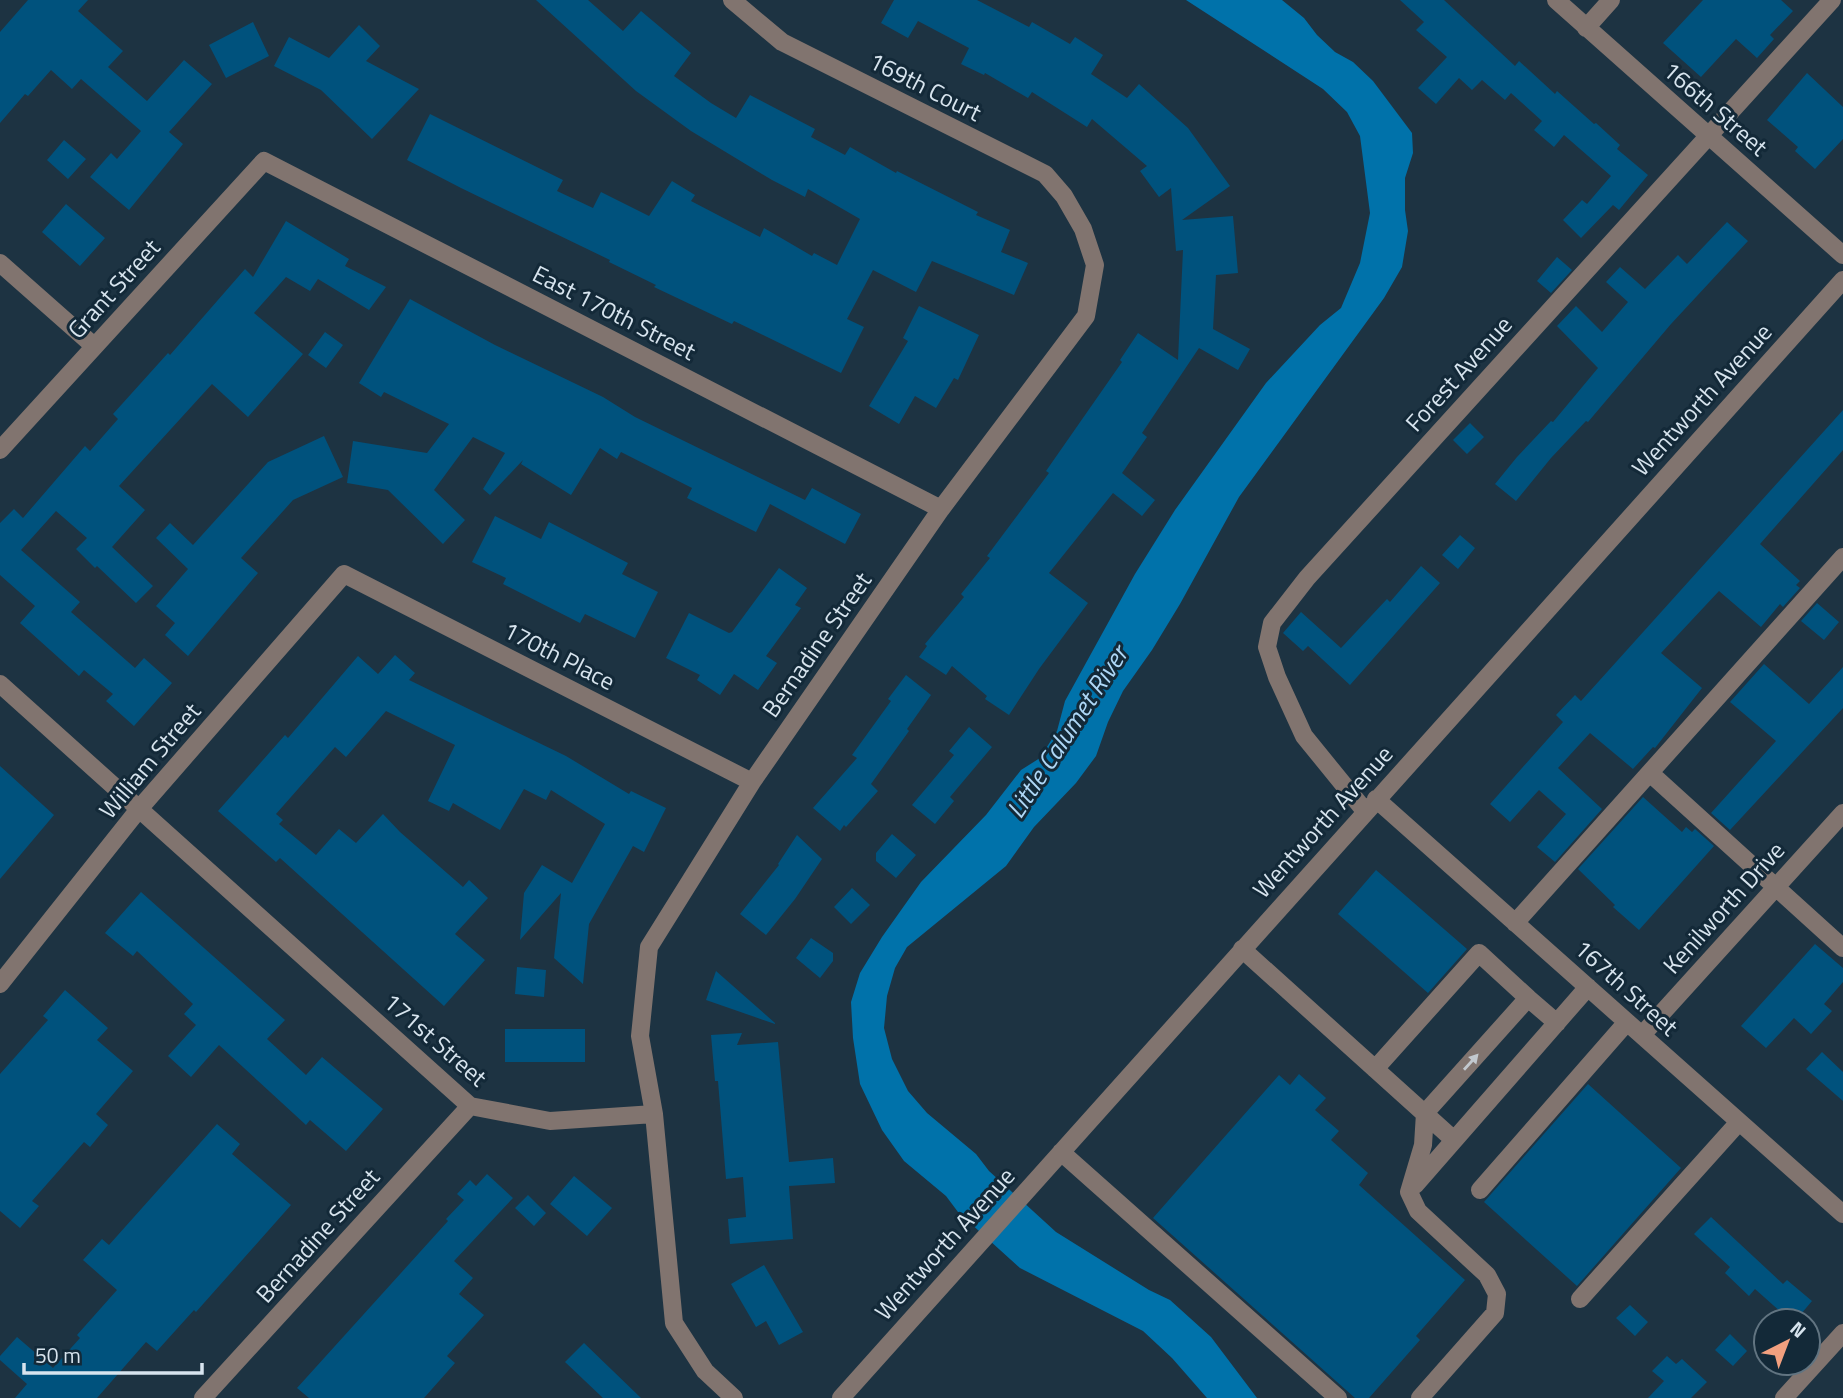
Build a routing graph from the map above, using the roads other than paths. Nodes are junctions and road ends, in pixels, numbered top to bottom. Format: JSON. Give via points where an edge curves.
{"nodes":[{"id":1,"x":732,"y":0,"type":"edge"},
{"id":2,"x":1556,"y":0,"type":"edge"},
{"id":3,"x":1612,"y":0,"type":"edge"},
{"id":4,"x":1832,"y":0,"type":"edge"},
{"id":5,"x":1587,"y":28,"type":"junction"},
{"id":6,"x":1709,"y":136,"type":"junction"},
{"id":7,"x":264,"y":161,"type":"joint"},
{"id":8,"x":1083,"y":229,"type":"joint"},
{"id":9,"x":1843,"y":255,"type":"edge"},
{"id":10,"x":0,"y":263,"type":"edge"},
{"id":11,"x":1843,"y":281,"type":"edge"},
{"id":12,"x":94,"y":346,"type":"junction"},
{"id":13,"x":0,"y":450,"type":"edge"},
{"id":14,"x":941,"y":509,"type":"junction"},
{"id":15,"x":1843,"y":556,"type":"edge"},
{"id":16,"x":344,"y":574,"type":"joint"},
{"id":17,"x":0,"y":684,"type":"edge"},
{"id":18,"x":1650,"y":773,"type":"junction"},
{"id":19,"x":752,"y":782,"type":"junction"},
{"id":20,"x":1371,"y":805,"type":"junction"},
{"id":21,"x":139,"y":809,"type":"junction"},
{"id":22,"x":1843,"y":813,"type":"edge"},
{"id":23,"x":1776,"y":888,"type":"junction"},
{"id":24,"x":1516,"y":923,"type":"junction"},
{"id":25,"x":1843,"y":948,"type":"edge"},
{"id":26,"x":1242,"y":949,"type":"junction"},
{"id":27,"x":0,"y":984,"type":"edge"},
{"id":28,"x":1588,"y":987,"type":"junction"},
{"id":29,"x":1528,"y":998,"type":"junction"},
{"id":30,"x":1557,"y":1023,"type":"junction"},
{"id":31,"x":1627,"y":1023,"type":"junction"},
{"id":32,"x":1642,"y":1035,"type":"junction"},
{"id":33,"x":1375,"y":1069,"type":"junction"},
{"id":34,"x":470,"y":1106,"type":"junction"},
{"id":35,"x":1425,"y":1113,"type":"junction"},
{"id":36,"x":654,"y":1114,"type":"junction"},
{"id":37,"x":1739,"y":1122,"type":"junction"},
{"id":38,"x":1454,"y":1140,"type":"junction"},
{"id":39,"x":1061,"y":1152,"type":"junction"},
{"id":40,"x":1480,"y":1191,"type":"dead end"},
{"id":41,"x":1409,"y":1192,"type":"junction"},
{"id":42,"x":1843,"y":1214,"type":"edge"},
{"id":43,"x":1580,"y":1299,"type":"dead end"},
{"id":44,"x":1843,"y":1333,"type":"edge"},
{"id":45,"x":203,"y":1398,"type":"edge"},
{"id":46,"x":734,"y":1398,"type":"edge"},
{"id":47,"x":841,"y":1398,"type":"edge"},
{"id":48,"x":1338,"y":1398,"type":"edge"},
{"id":49,"x":1420,"y":1398,"type":"edge"},
{"id":50,"x":1784,"y":1398,"type":"edge"}],
"edges":[{"from":1,"to":8,"type":"street","name":"169th Court","via":[[782,43],[1045,174]]},
{"from":2,"to":5,"type":"street","name":"166th Street"},
{"from":3,"to":5,"type":"street"},
{"from":4,"to":6,"type":"street","name":"Forest Avenue"},
{"from":5,"to":6,"type":"street","name":"166th Street"},
{"from":6,"to":9,"type":"street","name":"166th Street"},
{"from":6,"to":20,"type":"street","name":"Forest Avenue","via":[[1307,578],[1272,623],[1267,647],[1304,736]]},
{"from":7,"to":12,"type":"street","name":"Grant Street"},
{"from":7,"to":14,"type":"street","name":"East 170th Street"},
{"from":8,"to":14,"type":"street","name":"Bernadine Street","via":[[1095,265],[1086,316]]},
{"from":10,"to":12,"type":"street"},
{"from":11,"to":20,"type":"street","name":"Wentworth Avenue"},
{"from":12,"to":13,"type":"street","name":"Grant Street"},
{"from":14,"to":19,"type":"street","name":"Bernadine Street"},
{"from":15,"to":18,"type":"street"},
{"from":16,"to":19,"type":"street","name":"170th Place"},
{"from":16,"to":21,"type":"street","name":"William Street"},
{"from":17,"to":21,"type":"street","name":"171st Street"},
{"from":18,"to":23,"type":"street"},
{"from":18,"to":24,"type":"street"},
{"from":19,"to":36,"type":"street","name":"Bernadine Street","via":[[649,947],[640,1036]]},
{"from":20,"to":24,"type":"street","name":"167th Street"},
{"from":20,"to":26,"type":"street","name":"Wentworth Avenue"},
{"from":21,"to":27,"type":"street","name":"William Street"},
{"from":21,"to":34,"type":"street","name":"171st Street"},
{"from":22,"to":23,"type":"street","name":"Kenilworth Drive"},
{"from":23,"to":25,"type":"street"},
{"from":23,"to":32,"type":"street","name":"Kenilworth Drive"},
{"from":24,"to":28,"type":"street","name":"167th Street"},
{"from":26,"to":33,"type":"street"},
{"from":26,"to":39,"type":"street","name":"Wentworth Avenue"},
{"from":28,"to":30,"type":"street"},
{"from":28,"to":31,"type":"street","name":"167th Street"},
{"from":29,"to":30,"type":"street"},
{"from":29,"to":33,"type":"street","via":[[1479,953]]},
{"from":35,"to":29,"type":"street","one_way":true},
{"from":30,"to":38,"type":"street"},
{"from":31,"to":32,"type":"street","name":"167th Street"},
{"from":31,"to":40,"type":"street"},
{"from":32,"to":37,"type":"street","name":"167th Street"},
{"from":33,"to":35,"type":"street"},
{"from":34,"to":36,"type":"street","name":"171st Street","via":[[550,1121]]},
{"from":34,"to":45,"type":"street","name":"Bernadine Street"},
{"from":35,"to":38,"type":"street"},
{"from":35,"to":41,"type":"street","via":[[1423,1145]]},
{"from":36,"to":46,"type":"street","via":[[674,1323],[705,1371]]},
{"from":37,"to":42,"type":"street","name":"167th Street"},
{"from":37,"to":43,"type":"street"},
{"from":38,"to":41,"type":"street"},
{"from":39,"to":47,"type":"street","name":"Wentworth Avenue"},
{"from":39,"to":48,"type":"street"},
{"from":41,"to":49,"type":"street","via":[[1418,1211],[1487,1275],[1497,1294],[1495,1313]]},
{"from":44,"to":50,"type":"street"}]}
